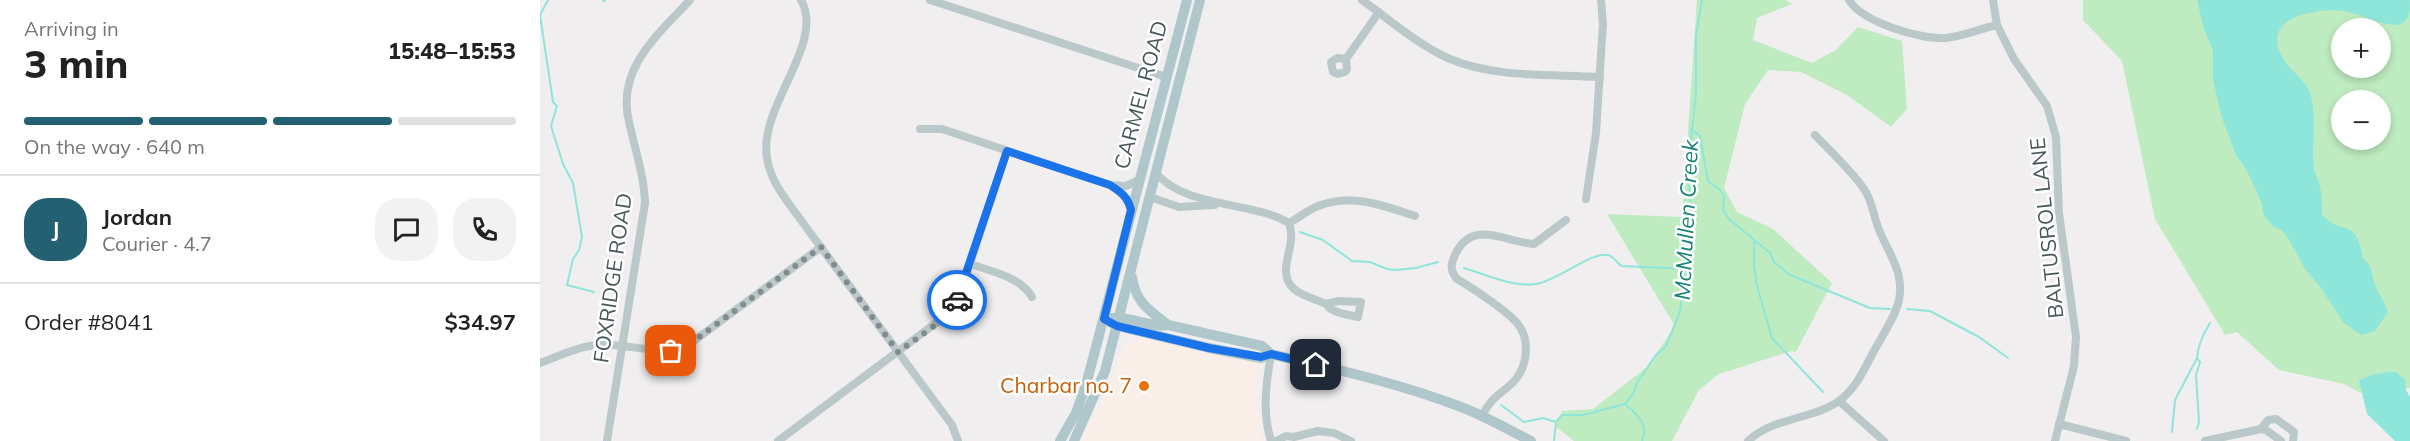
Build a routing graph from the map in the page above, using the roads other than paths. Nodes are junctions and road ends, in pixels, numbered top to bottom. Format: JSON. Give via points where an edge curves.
{"nodes":[{"id":1,"x":690,"y":0,"type":"edge"},
{"id":2,"x":930,"y":0,"type":"edge"},
{"id":3,"x":1187,"y":0,"type":"edge"},
{"id":4,"x":1200,"y":0,"type":"edge"},
{"id":5,"x":1362,"y":0,"type":"edge"},
{"id":6,"x":1601,"y":0,"type":"edge"},
{"id":7,"x":1849,"y":0,"type":"edge"},
{"id":8,"x":1993,"y":0,"type":"edge"},
{"id":9,"x":803,"y":1,"type":"edge"},
{"id":10,"x":1379,"y":12,"type":"junction"},
{"id":11,"x":1996,"y":25,"type":"junction"},
{"id":12,"x":1346,"y":59,"type":"dead end"},
{"id":13,"x":1166,"y":77,"type":"junction"},
{"id":14,"x":1600,"y":77,"type":"junction"},
{"id":15,"x":920,"y":129,"type":"dead end"},
{"id":16,"x":1815,"y":135,"type":"dead end"},
{"id":17,"x":1007,"y":151,"type":"junction"},
{"id":18,"x":1156,"y":173,"type":"junction"},
{"id":19,"x":1139,"y":180,"type":"junction"},
{"id":20,"x":1110,"y":185,"type":"junction"},
{"id":21,"x":1150,"y":197,"type":"junction"},
{"id":22,"x":1586,"y":199,"type":"dead end"},
{"id":23,"x":1231,"y":204,"type":"junction"},
{"id":24,"x":1131,"y":210,"type":"junction"},
{"id":25,"x":1415,"y":216,"type":"dead end"},
{"id":26,"x":1566,"y":220,"type":"dead end"},
{"id":27,"x":1289,"y":223,"type":"junction"},
{"id":28,"x":821,"y":247,"type":"junction"},
{"id":29,"x":970,"y":264,"type":"junction"},
{"id":30,"x":1131,"y":272,"type":"junction"},
{"id":31,"x":1032,"y":297,"type":"dead end"},
{"id":32,"x":1326,"y":304,"type":"dead end"},
{"id":33,"x":1104,"y":319,"type":"junction"},
{"id":34,"x":1118,"y":322,"type":"junction"},
{"id":35,"x":1168,"y":325,"type":"junction"},
{"id":36,"x":623,"y":346,"type":"junction"},
{"id":37,"x":898,"y":352,"type":"junction"},
{"id":38,"x":1271,"y":354,"type":"junction"},
{"id":39,"x":540,"y":363,"type":"edge"},
{"id":40,"x":1839,"y":400,"type":"junction"},
{"id":41,"x":1482,"y":416,"type":"junction"},
{"id":42,"x":2059,"y":424,"type":"junction"},
{"id":43,"x":2261,"y":429,"type":"junction"},
{"id":44,"x":1293,"y":439,"type":"edge"},
{"id":45,"x":1528,"y":440,"type":"edge"},
{"id":46,"x":608,"y":441,"type":"edge"},
{"id":47,"x":778,"y":441,"type":"edge"},
{"id":48,"x":958,"y":441,"type":"edge"},
{"id":49,"x":1060,"y":441,"type":"edge"},
{"id":50,"x":1074,"y":441,"type":"edge"},
{"id":51,"x":1271,"y":441,"type":"edge"},
{"id":52,"x":1276,"y":441,"type":"edge"},
{"id":53,"x":1351,"y":441,"type":"edge"},
{"id":54,"x":1748,"y":441,"type":"edge"},
{"id":55,"x":1884,"y":441,"type":"edge"},
{"id":56,"x":2055,"y":441,"type":"edge"},
{"id":57,"x":2126,"y":441,"type":"edge"},
{"id":58,"x":2205,"y":441,"type":"edge"},
{"id":59,"x":2282,"y":441,"type":"edge"},
{"id":60,"x":2293,"y":441,"type":"edge"}],
"edges":[{"from":1,"to":36,"type":"street","name":"FOXRIDGE ROAD","via":[[640,55],[626,92],[626,110],[644,182],[645,203]]},
{"from":2,"to":13,"type":"street"},
{"from":3,"to":13,"type":"main road","name":"CARMEL ROAD"},
{"from":4,"to":18,"type":"main road","name":"CARMEL ROAD"},
{"from":5,"to":10,"type":"street"},
{"from":6,"to":14,"type":"street"},
{"from":7,"to":11,"type":"street","via":[[1864,16],[1923,36],[1947,38]]},
{"from":8,"to":11,"type":"street","name":"BALTUSROL LANE"},
{"from":9,"to":28,"type":"street","via":[[807,35],[771,119],[767,158],[779,191]]},
{"from":10,"to":12,"type":"street"},
{"from":10,"to":14,"type":"street","via":[[1433,50],[1466,64],[1496,71]]},
{"from":11,"to":42,"type":"street","name":"BALTUSROL LANE","via":[[2014,59],[2047,105],[2054,128],[2059,213],[2076,337],[2074,366]]},
{"from":13,"to":19,"type":"main road","name":"CARMEL ROAD"},
{"from":14,"to":22,"type":"street","via":[[1595,152]]},
{"from":15,"to":17,"type":"street","via":[[942,129]]},
{"from":16,"to":40,"type":"street","via":[[1865,190],[1900,278],[1893,316],[1856,383]]},
{"from":17,"to":20,"type":"street"},
{"from":17,"to":29,"type":"street"},
{"from":18,"to":21,"type":"main road","name":"CARMEL ROAD"},
{"from":18,"to":23,"type":"street","via":[[1168,185],[1209,201]]},
{"from":19,"to":20,"type":"street","via":[[1126,186]]},
{"from":19,"to":21,"type":"main road"},
{"from":19,"to":24,"type":"main road","name":"CARMEL ROAD"},
{"from":20,"to":24,"type":"street","via":[[1124,195]]},
{"from":21,"to":23,"type":"street","via":[[1179,207]]},
{"from":21,"to":30,"type":"main road","name":"CARMEL ROAD"},
{"from":23,"to":27,"type":"street"},
{"from":24,"to":33,"type":"main road","name":"CARMEL ROAD"},
{"from":25,"to":27,"type":"street","via":[[1371,201],[1346,200],[1318,206]]},
{"from":26,"to":41,"type":"street","via":[[1534,244],[1477,234],[1460,245],[1451,264],[1457,279],[1516,322],[1525,340],[1525,360],[1520,372],[1491,400]]},
{"from":27,"to":32,"type":"street","via":[[1292,241],[1286,270],[1288,282],[1302,296]]},
{"from":28,"to":36,"type":"street","via":[[691,343],[665,351]]},
{"from":28,"to":37,"type":"street"},
{"from":29,"to":31,"type":"street","via":[[1017,282]]},
{"from":29,"to":37,"type":"street","via":[[948,314]]},
{"from":30,"to":34,"type":"main road","name":"CARMEL ROAD"},
{"from":30,"to":35,"type":"main road","via":[[1143,306]]},
{"from":33,"to":34,"type":"main road"},
{"from":33,"to":49,"type":"main road","name":"CARMEL ROAD","via":[[1076,413]]},
{"from":34,"to":35,"type":"main road"},
{"from":34,"to":38,"type":"main road","via":[[1261,357]]},
{"from":34,"to":50,"type":"main road","name":"CARMEL ROAD","via":[[1105,371]]},
{"from":35,"to":38,"type":"main road","via":[[1262,346]]},
{"from":36,"to":39,"type":"street","via":[[589,346]]},
{"from":36,"to":46,"type":"street","name":"FOXRIDGE ROAD"},
{"from":37,"to":47,"type":"street"},
{"from":37,"to":48,"type":"street","via":[[952,425]]},
{"from":38,"to":41,"type":"main road","via":[[1405,388]]},
{"from":38,"to":51,"type":"street","via":[[1265,398]]},
{"from":40,"to":54,"type":"street","via":[[1820,411],[1767,428]]},
{"from":40,"to":55,"type":"street"},
{"from":41,"to":45,"type":"main road"},
{"from":42,"to":56,"type":"street","name":"BALTUSROL LANE"},
{"from":42,"to":57,"type":"street"},
{"from":43,"to":58,"type":"street"},
{"from":43,"to":59,"type":"street"},
{"from":43,"to":60,"type":"street","via":[[2268,420],[2276,419],[2294,432]]},
{"from":44,"to":52,"type":"street","via":[[1286,436]]},
{"from":44,"to":53,"type":"street","via":[[1318,430]]}]}
